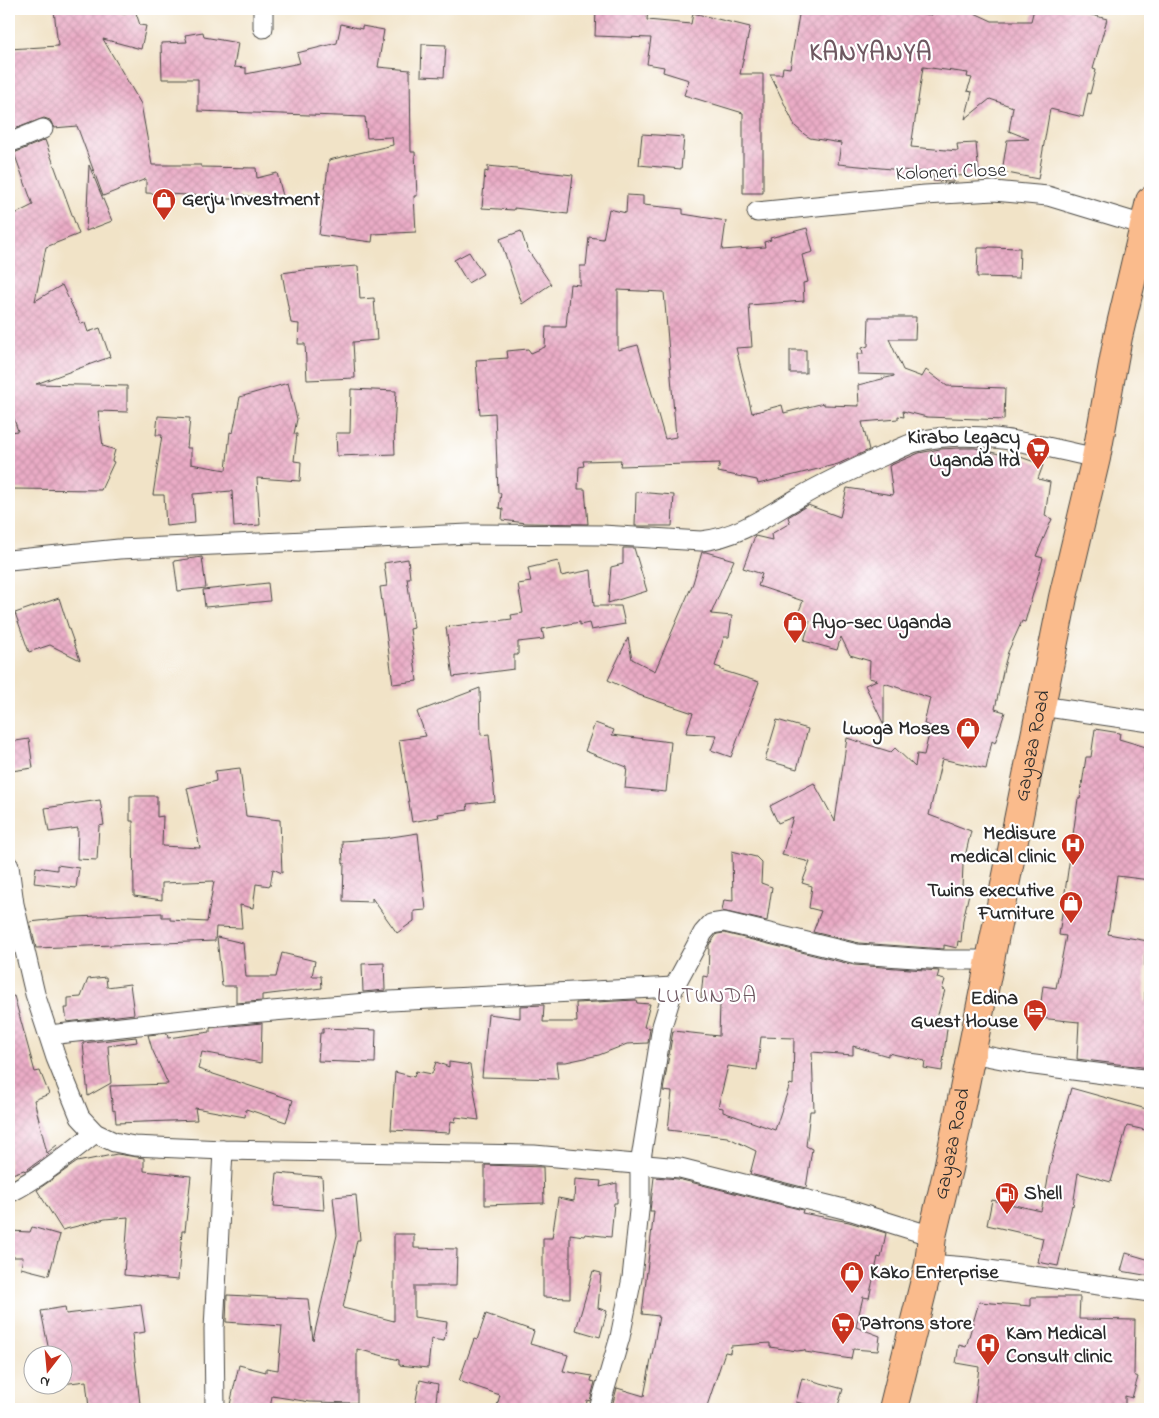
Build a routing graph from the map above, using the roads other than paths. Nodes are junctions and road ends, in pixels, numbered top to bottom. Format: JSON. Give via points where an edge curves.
{"nodes":[{"id":1,"x":263,"y":9,"type":"edge"},
{"id":2,"x":263,"y":28,"type":"dead end"},
{"id":3,"x":43,"y":129,"type":"dead end"},
{"id":4,"x":9,"y":143,"type":"edge"},
{"id":5,"x":757,"y":212,"type":"dead end"},
{"id":6,"x":1147,"y":213,"type":"edge"},
{"id":7,"x":1096,"y":458,"type":"junction"},
{"id":8,"x":9,"y":560,"type":"edge"},
{"id":9,"x":1041,"y":706,"type":"junction"},
{"id":10,"x":1150,"y":722,"type":"edge"},
{"id":11,"x":9,"y":866,"type":"edge"},
{"id":12,"x":990,"y":960,"type":"junction"},
{"id":13,"x":674,"y":987,"type":"junction"},
{"id":14,"x":49,"y":1035,"type":"junction"},
{"id":15,"x":971,"y":1054,"type":"junction"},
{"id":16,"x":1150,"y":1080,"type":"edge"},
{"id":17,"x":95,"y":1133,"type":"junction"},
{"id":18,"x":223,"y":1150,"type":"junction"},
{"id":19,"x":640,"y":1165,"type":"junction"},
{"id":20,"x":9,"y":1193,"type":"edge"},
{"id":21,"x":932,"y":1236,"type":"junction"},
{"id":22,"x":929,"y":1264,"type":"junction"},
{"id":23,"x":1150,"y":1292,"type":"edge"},
{"id":24,"x":215,"y":1409,"type":"edge"},
{"id":25,"x":599,"y":1409,"type":"edge"},
{"id":26,"x":893,"y":1409,"type":"edge"}],
"edges":[{"from":1,"to":2,"type":"street"},
{"from":3,"to":4,"type":"street"},
{"from":5,"to":6,"type":"street","name":"Koloneri Close","via":[[994,191],[1048,196]]},
{"from":6,"to":7,"type":"main road","name":"Gayaza Road","via":[[1118,337]]},
{"from":7,"to":8,"type":"street","via":[[1025,442],[981,437],[916,442],[854,468],[756,524],[717,539],[701,541],[602,535],[468,534],[119,549]]},
{"from":7,"to":9,"type":"main road","name":"Gayaza Road"},
{"from":9,"to":10,"type":"street"},
{"from":9,"to":12,"type":"main road","name":"Gayaza Road"},
{"from":11,"to":14,"type":"street","via":[[14,904],[33,985]]},
{"from":12,"to":13,"type":"street","via":[[856,954],[724,922],[710,924],[703,933]]},
{"from":12,"to":15,"type":"main road","name":"Gayaza Road"},
{"from":13,"to":14,"type":"street","via":[[390,1002],[238,1014]]},
{"from":13,"to":19,"type":"street","via":[[662,1026]]},
{"from":14,"to":17,"type":"street","via":[[80,1117]]},
{"from":15,"to":16,"type":"street"},
{"from":15,"to":21,"type":"main road","name":"Gayaza Road"},
{"from":17,"to":18,"type":"street","via":[[114,1142],[134,1146]]},
{"from":17,"to":20,"type":"street","via":[[51,1168]]},
{"from":18,"to":19,"type":"street","via":[[534,1154]]},
{"from":18,"to":24,"type":"street","via":[[214,1329]]},
{"from":19,"to":21,"type":"street","via":[[680,1168],[852,1211]]},
{"from":19,"to":25,"type":"street","via":[[640,1201],[632,1278],[620,1336]]},
{"from":21,"to":22,"type":"main road","name":"Gayaza Road"},
{"from":22,"to":23,"type":"street"},
{"from":22,"to":26,"type":"main road","name":"Gayaza Road"}]}
